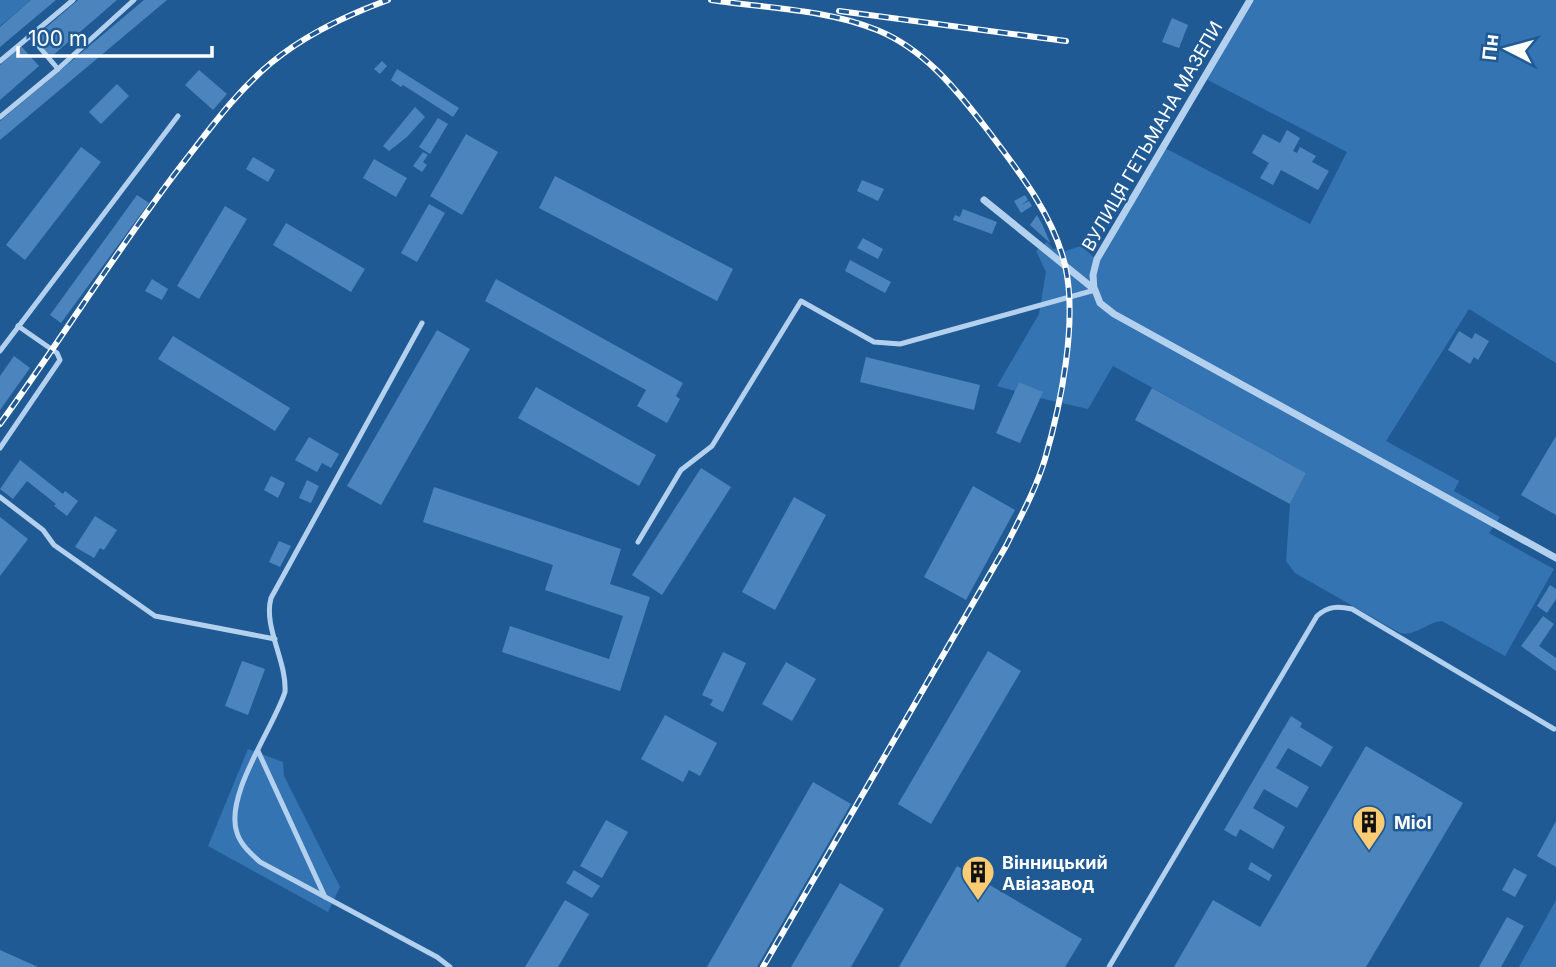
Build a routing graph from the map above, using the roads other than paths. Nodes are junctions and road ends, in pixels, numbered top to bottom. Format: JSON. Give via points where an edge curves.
{"nodes":[{"id":1,"x":73,"y":0,"type":"edge"},
{"id":2,"x":134,"y":0,"type":"edge"},
{"id":3,"x":1250,"y":0,"type":"edge"},
{"id":4,"x":30,"y":36,"type":"junction"},
{"id":5,"x":0,"y":61,"type":"edge"},
{"id":6,"x":58,"y":69,"type":"junction"},
{"id":7,"x":178,"y":116,"type":"dead end"},
{"id":8,"x":0,"y":117,"type":"edge"},
{"id":9,"x":984,"y":200,"type":"dead end"},
{"id":10,"x":1095,"y":290,"type":"junction"},
{"id":11,"x":422,"y":323,"type":"dead end"},
{"id":12,"x":18,"y":327,"type":"junction"},
{"id":13,"x":0,"y":351,"type":"edge"},
{"id":14,"x":0,"y":448,"type":"edge"},
{"id":15,"x":0,"y":497,"type":"edge"},
{"id":16,"x":638,"y":542,"type":"dead end"},
{"id":17,"x":1556,"y":558,"type":"edge"},
{"id":18,"x":275,"y":639,"type":"junction"},
{"id":19,"x":1554,"y":729,"type":"dead end"},
{"id":20,"x":258,"y":751,"type":"junction"},
{"id":21,"x":325,"y":897,"type":"junction"},
{"id":22,"x":450,"y":967,"type":"edge"},
{"id":23,"x":1109,"y":967,"type":"edge"}],
"edges":[{"from":1,"to":4,"type":"lane"},
{"from":2,"to":6,"type":"lane"},
{"from":3,"to":10,"type":"street","name":"ВУЛИЦЯ ГЕТЬМАНА МАЗЕПИ","via":[[1097,260]]},
{"from":4,"to":5,"type":"lane"},
{"from":4,"to":6,"type":"lane"},
{"from":6,"to":8,"type":"lane"},
{"from":7,"to":12,"type":"lane"},
{"from":9,"to":10,"type":"street"},
{"from":10,"to":16,"type":"lane","via":[[900,344],[874,342],[801,301],[712,446],[681,470]]},
{"from":10,"to":17,"type":"street","via":[[1100,303],[1114,314]]},
{"from":11,"to":18,"type":"lane","via":[[271,598],[268,612]]},
{"from":12,"to":13,"type":"lane"},
{"from":12,"to":14,"type":"lane","via":[[57,353],[60,360]]},
{"from":15,"to":18,"type":"lane","via":[[43,530],[54,545],[155,616]]},
{"from":18,"to":20,"type":"lane","via":[[285,692]]},
{"from":19,"to":23,"type":"lane","via":[[1352,609],[1324,610]]},
{"from":20,"to":21,"type":"lane"},
{"from":20,"to":21,"type":"lane","via":[[237,800],[234,821],[239,838],[260,862]]},
{"from":21,"to":22,"type":"lane"}]}
